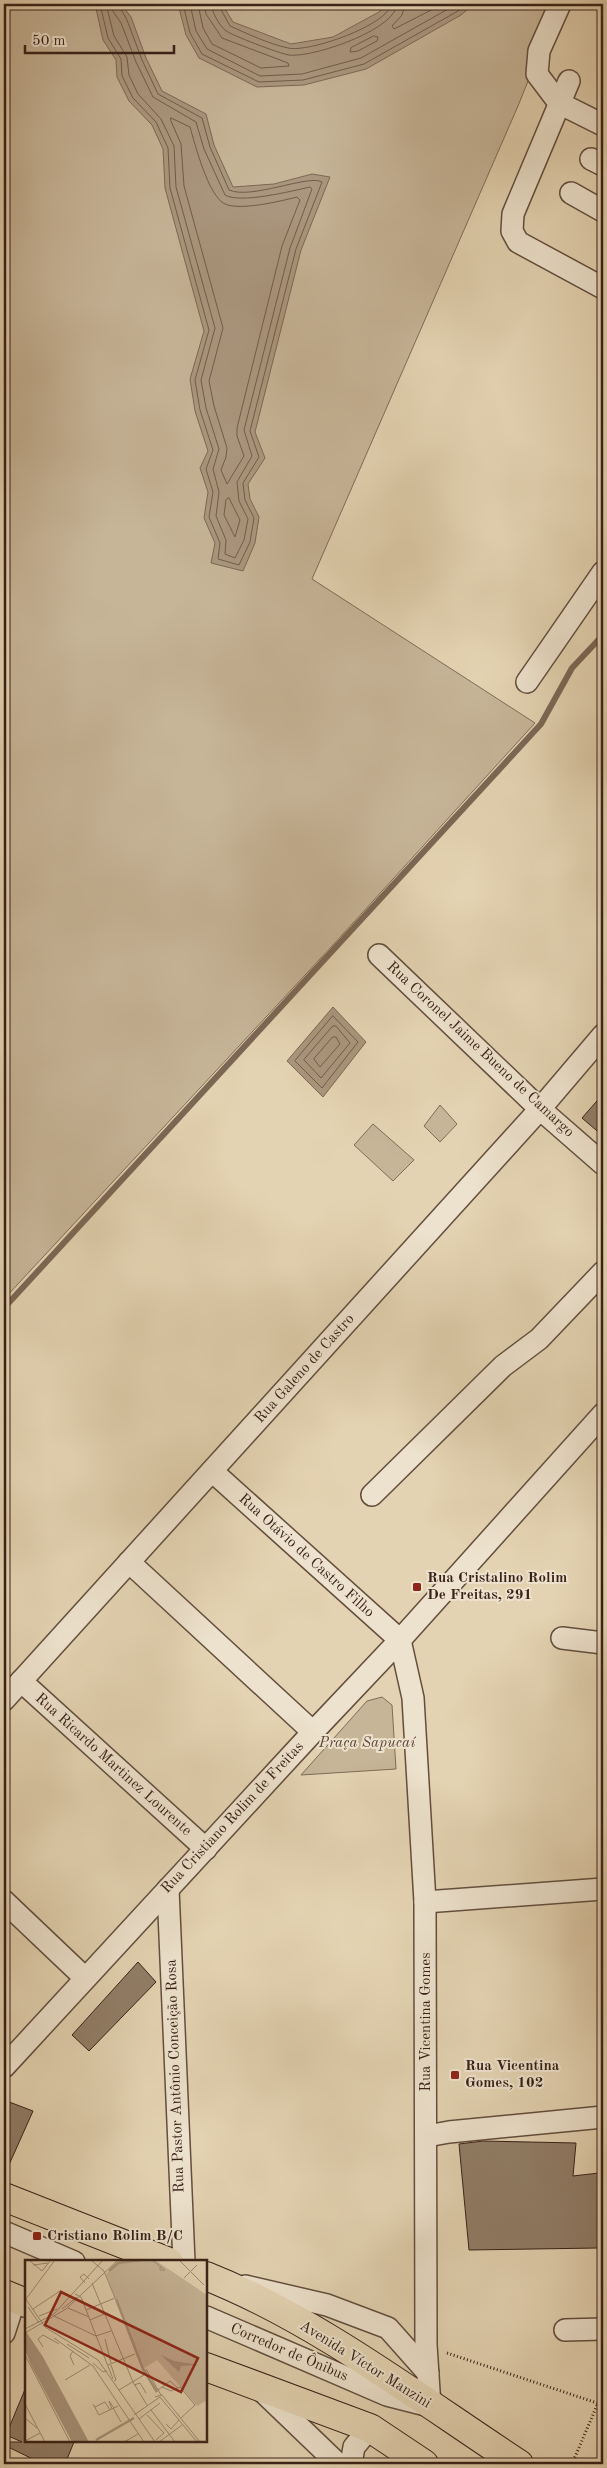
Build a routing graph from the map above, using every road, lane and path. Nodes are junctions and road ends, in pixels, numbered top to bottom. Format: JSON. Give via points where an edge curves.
{"nodes":[{"id":1,"x":560,"y":4,"type":"edge"},
{"id":2,"x":569,"y":81,"type":"dead end"},
{"id":3,"x":560,"y":103,"type":"junction"},
{"id":4,"x":603,"y":125,"type":"edge"},
{"id":5,"x":571,"y":194,"type":"dead end"},
{"id":6,"x":603,"y":211,"type":"edge"},
{"id":7,"x":603,"y":288,"type":"edge"},
{"id":8,"x":603,"y":572,"type":"edge"},
{"id":9,"x":527,"y":682,"type":"dead end"},
{"id":10,"x":379,"y":955,"type":"dead end"},
{"id":11,"x":603,"y":1034,"type":"edge"},
{"id":12,"x":540,"y":1110,"type":"junction"},
{"id":13,"x":603,"y":1164,"type":"edge"},
{"id":14,"x":603,"y":1272,"type":"edge"},
{"id":15,"x":603,"y":1414,"type":"edge"},
{"id":16,"x":212,"y":1471,"type":"junction"},
{"id":17,"x":372,"y":1495,"type":"dead end"},
{"id":18,"x":129,"y":1562,"type":"junction"},
{"id":19,"x":562,"y":1638,"type":"dead end"},
{"id":20,"x":400,"y":1640,"type":"junction"},
{"id":21,"x":603,"y":1643,"type":"edge"},
{"id":22,"x":21,"y":1681,"type":"junction"},
{"id":23,"x":4,"y":1700,"type":"edge"},
{"id":24,"x":312,"y":1732,"type":"junction"},
{"id":25,"x":206,"y":1849,"type":"junction"},
{"id":26,"x":603,"y":1889,"type":"edge"},
{"id":27,"x":168,"y":1890,"type":"junction"},
{"id":28,"x":4,"y":1901,"type":"edge"},
{"id":29,"x":425,"y":1902,"type":"junction"},
{"id":30,"x":86,"y":1978,"type":"junction"},
{"id":31,"x":4,"y":2067,"type":"edge"},
{"id":32,"x":603,"y":2117,"type":"edge"},
{"id":33,"x":427,"y":2136,"type":"junction"},
{"id":34,"x":4,"y":2196,"type":"edge"},
{"id":35,"x":4,"y":2232,"type":"edge"},
{"id":36,"x":69,"y":2260,"type":"edge"},
{"id":37,"x":164,"y":2260,"type":"edge"},
{"id":38,"x":184,"y":2260,"type":"edge"},
{"id":39,"x":210,"y":2278,"type":"edge"},
{"id":40,"x":15,"y":2298,"type":"edge"},
{"id":41,"x":208,"y":2318,"type":"edge"},
{"id":42,"x":603,"y":2329,"type":"edge"},
{"id":43,"x":565,"y":2330,"type":"dead end"},
{"id":44,"x":4,"y":2334,"type":"edge"},
{"id":45,"x":426,"y":2345,"type":"junction"},
{"id":46,"x":208,"y":2368,"type":"edge"},
{"id":47,"x":428,"y":2373,"type":"junction"},
{"id":48,"x":254,"y":2384,"type":"junction"},
{"id":49,"x":598,"y":2403,"type":"junction"},
{"id":50,"x":603,"y":2405,"type":"edge"},
{"id":51,"x":430,"y":2406,"type":"junction"},
{"id":52,"x":370,"y":2428,"type":"junction"},
{"id":53,"x":572,"y":2463,"type":"edge"},
{"id":54,"x":338,"y":2464,"type":"edge"},
{"id":55,"x":351,"y":2464,"type":"edge"},
{"id":56,"x":424,"y":2464,"type":"edge"},
{"id":57,"x":519,"y":2464,"type":"edge"}],
"edges":[{"from":1,"to":3,"type":"street","via":[[537,59],[537,74]]},
{"from":2,"to":3,"type":"street"},
{"from":3,"to":4,"type":"street"},
{"from":3,"to":7,"type":"street","via":[[512,214],[512,231],[518,242]]},
{"from":5,"to":6,"type":"street"},
{"from":8,"to":9,"type":"street"},
{"from":10,"to":12,"type":"street","name":"Rua Coronel Jaime Bueno de Camargo"},
{"from":11,"to":12,"type":"street","name":"Rua Galeno de Castro"},
{"from":12,"to":13,"type":"street","name":"Rua Coronel Jaime Bueno de Camargo"},
{"from":12,"to":16,"type":"street","name":"Rua Galeno de Castro"},
{"from":14,"to":17,"type":"street","via":[[539,1339],[504,1366]]},
{"from":15,"to":20,"type":"street","name":"Rua Cristiano Rolim de Freitas"},
{"from":16,"to":18,"type":"street","name":"Rua Galeno de Castro"},
{"from":16,"to":20,"type":"street","name":"Rua Otávio de Castro Filho"},
{"from":18,"to":22,"type":"street","name":"Rua Galeno de Castro"},
{"from":18,"to":24,"type":"street"},
{"from":19,"to":21,"type":"street"},
{"from":20,"to":24,"type":"street","name":"Rua Cristiano Rolim de Freitas"},
{"from":20,"to":29,"type":"street","name":"Rua Vicentina Gomes","via":[[413,1698]]},
{"from":22,"to":23,"type":"street","name":"Rua Galeno de Castro"},
{"from":22,"to":25,"type":"street","name":"Rua Ricardo Martinez Lourente"},
{"from":24,"to":25,"type":"street","name":"Rua Cristiano Rolim de Freitas"},
{"from":25,"to":27,"type":"street","name":"Rua Cristiano Rolim de Freitas"},
{"from":26,"to":29,"type":"street"},
{"from":27,"to":30,"type":"street","name":"Rua Cristiano Rolim de Freitas"},
{"from":27,"to":38,"type":"street","name":"Rua Pastor Antônio Conceição Rosa"},
{"from":28,"to":30,"type":"street"},
{"from":29,"to":33,"type":"street","name":"Rua Vicentina Gomes"},
{"from":30,"to":31,"type":"street","name":"Rua Cristiano Rolim de Freitas"},
{"from":32,"to":33,"type":"street"},
{"from":33,"to":45,"type":"street","name":"Rua Vicentina Gomes"},
{"from":34,"to":37,"type":"main road"},
{"from":35,"to":36,"type":"street"},
{"from":39,"to":47,"type":"street","via":[[327,2305],[388,2328]]},
{"from":39,"to":51,"type":"main road","name":"Avenida Víctor Manzini","via":[[321,2335]]},
{"from":40,"to":44,"type":"street"},
{"from":41,"to":51,"type":"street","name":"Corredor de Ônibus","via":[[387,2395]]},
{"from":42,"to":43,"type":"street"},
{"from":45,"to":47,"type":"street","name":"Rua Vicentina Gomes"},
{"from":45,"to":49,"type":"path"},
{"from":46,"to":48,"type":"main road"},
{"from":47,"to":51,"type":"street","name":"Rua Vicentina Gomes"},
{"from":48,"to":52,"type":"main road"},
{"from":48,"to":54,"type":"street"},
{"from":49,"to":50,"type":"path"},
{"from":49,"to":53,"type":"path"},
{"from":51,"to":57,"type":"main road","name":"Avenida Víctor Manzini"},
{"from":52,"to":55,"type":"street","via":[[354,2446]]},
{"from":52,"to":56,"type":"main road"}]}
